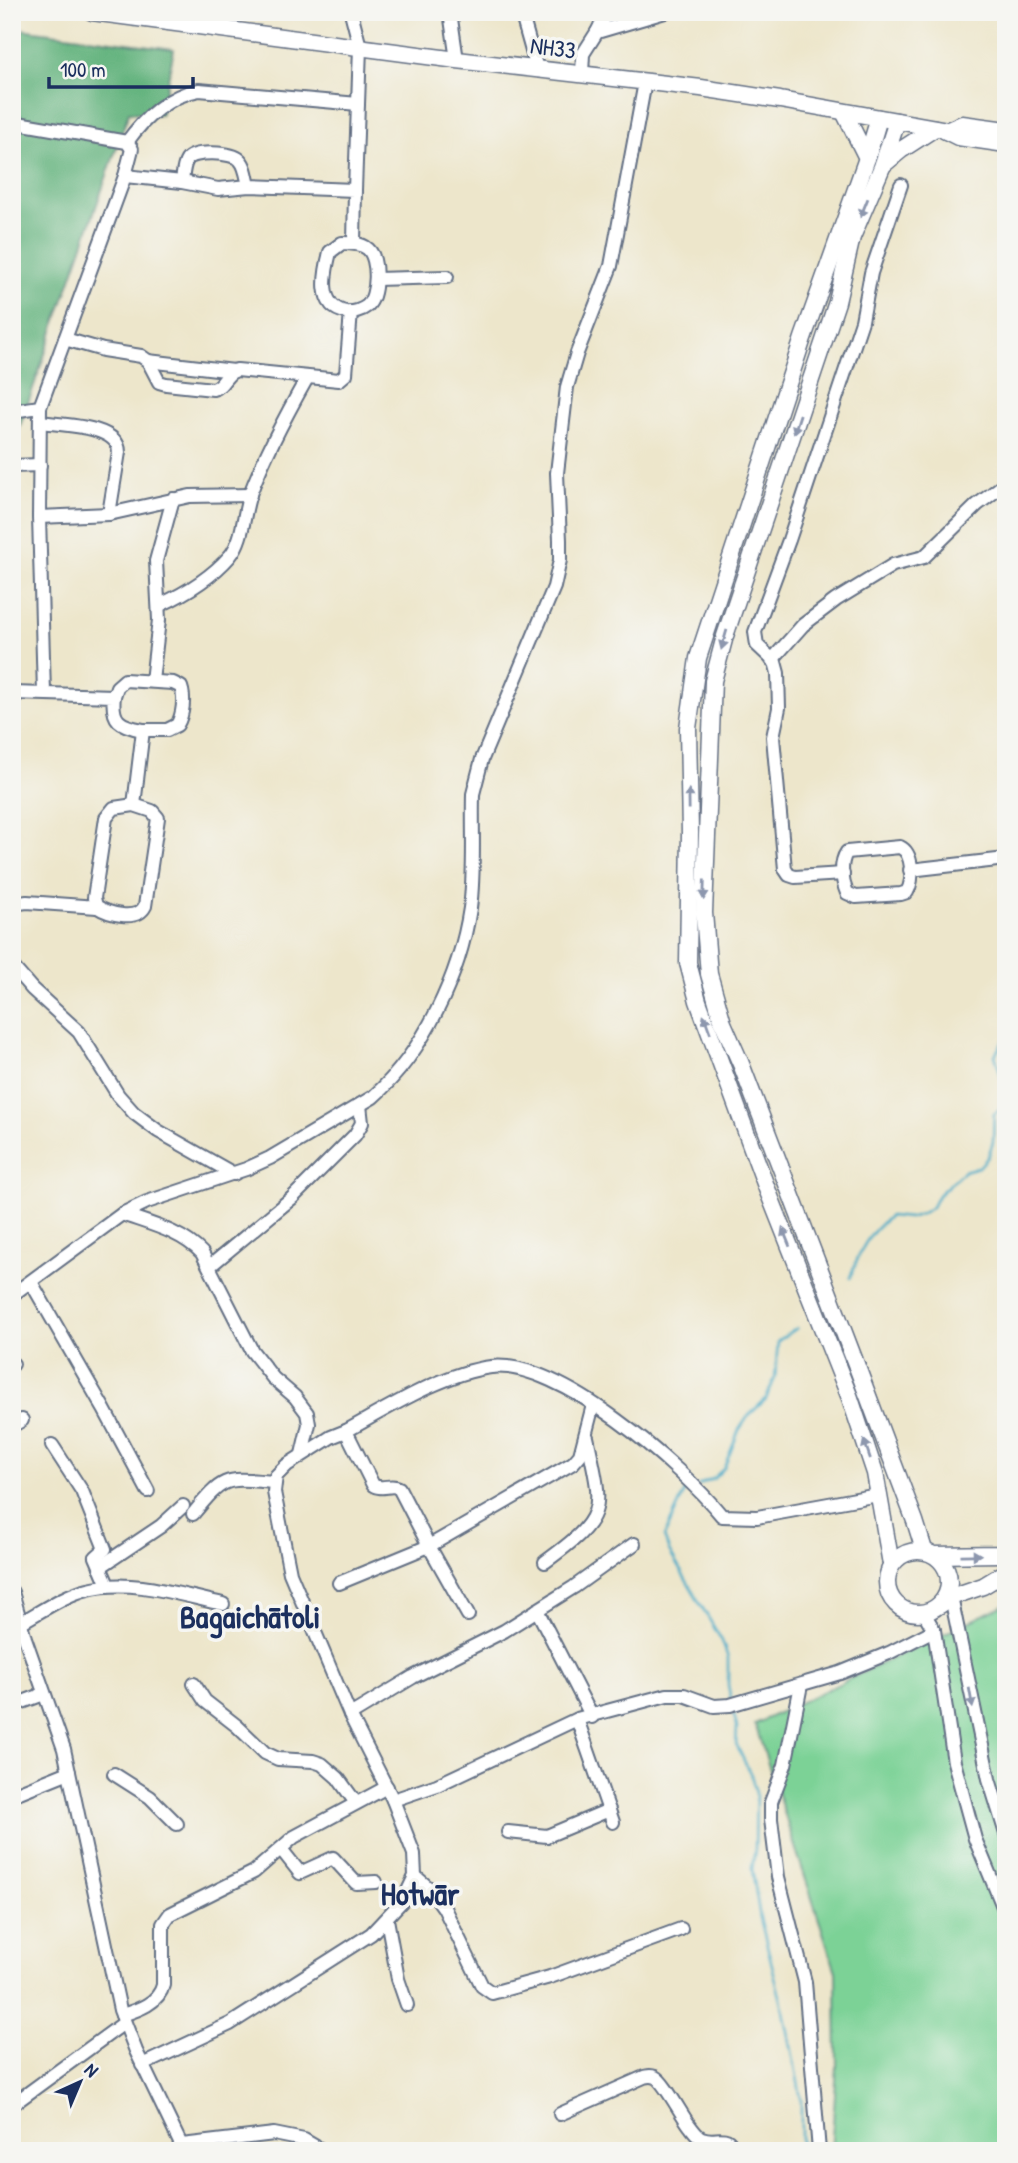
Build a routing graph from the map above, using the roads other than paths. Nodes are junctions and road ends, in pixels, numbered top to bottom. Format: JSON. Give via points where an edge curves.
{"nodes":[{"id":1,"x":92,"y":12,"type":"edge"},
{"id":2,"x":351,"y":12,"type":"edge"},
{"id":3,"x":450,"y":12,"type":"edge"},
{"id":4,"x":521,"y":12,"type":"edge"},
{"id":5,"x":607,"y":12,"type":"edge"},
{"id":6,"x":665,"y":12,"type":"edge"},
{"id":7,"x":153,"y":17,"type":"edge"},
{"id":8,"x":218,"y":20,"type":"edge"},
{"id":9,"x":597,"y":32,"type":"junction"},
{"id":10,"x":360,"y":47,"type":"junction"},
{"id":11,"x":457,"y":60,"type":"junction"},
{"id":12,"x":537,"y":69,"type":"junction"},
{"id":13,"x":582,"y":74,"type":"junction"},
{"id":14,"x":645,"y":82,"type":"junction"},
{"id":15,"x":358,"y":104,"type":"junction"},
{"id":16,"x":844,"y":112,"type":"junction"},
{"id":17,"x":879,"y":118,"type":"junction"},
{"id":18,"x":897,"y":121,"type":"junction"},
{"id":19,"x":12,"y":122,"type":"edge"},
{"id":20,"x":941,"y":130,"type":"junction"},
{"id":21,"x":1006,"y":130,"type":"edge"},
{"id":22,"x":127,"y":142,"type":"junction"},
{"id":23,"x":1006,"y":144,"type":"edge"},
{"id":24,"x":874,"y":162,"type":"junction"},
{"id":25,"x":125,"y":176,"type":"junction"},
{"id":26,"x":182,"y":182,"type":"junction"},
{"id":27,"x":901,"y":185,"type":"dead end"},
{"id":28,"x":249,"y":186,"type":"junction"},
{"id":29,"x":355,"y":190,"type":"junction"},
{"id":30,"x":354,"y":243,"type":"junction"},
{"id":31,"x":447,"y":277,"type":"dead end"},
{"id":32,"x":376,"y":279,"type":"junction"},
{"id":33,"x":351,"y":312,"type":"junction"},
{"id":34,"x":65,"y":339,"type":"junction"},
{"id":35,"x":148,"y":361,"type":"junction"},
{"id":36,"x":234,"y":370,"type":"junction"},
{"id":37,"x":307,"y":378,"type":"junction"},
{"id":38,"x":40,"y":407,"type":"junction"},
{"id":39,"x":12,"y":411,"type":"edge"},
{"id":40,"x":40,"y":422,"type":"junction"},
{"id":41,"x":40,"y":465,"type":"junction"},
{"id":42,"x":12,"y":466,"type":"edge"},
{"id":43,"x":1006,"y":483,"type":"edge"},
{"id":44,"x":250,"y":495,"type":"junction"},
{"id":45,"x":173,"y":499,"type":"junction"},
{"id":46,"x":109,"y":514,"type":"junction"},
{"id":47,"x":40,"y":517,"type":"junction"},
{"id":48,"x":160,"y":605,"type":"junction"},
{"id":49,"x":772,"y":660,"type":"junction"},
{"id":50,"x":152,"y":681,"type":"junction"},
{"id":51,"x":12,"y":692,"type":"edge"},
{"id":52,"x":44,"y":692,"type":"junction"},
{"id":53,"x":114,"y":696,"type":"junction"},
{"id":54,"x":143,"y":730,"type":"junction"},
{"id":55,"x":134,"y":805,"type":"junction"},
{"id":56,"x":1006,"y":859,"type":"edge"},
{"id":57,"x":910,"y":870,"type":"junction"},
{"id":58,"x":843,"y":874,"type":"junction"},
{"id":59,"x":12,"y":904,"type":"edge"},
{"id":60,"x":97,"y":907,"type":"junction"},
{"id":61,"x":12,"y":966,"type":"edge"},
{"id":62,"x":360,"y":1105,"type":"junction"},
{"id":63,"x":234,"y":1174,"type":"junction"},
{"id":64,"x":122,"y":1214,"type":"junction"},
{"id":65,"x":210,"y":1266,"type":"junction"},
{"id":66,"x":31,"y":1282,"type":"junction"},
{"id":67,"x":12,"y":1295,"type":"edge"},
{"id":68,"x":593,"y":1405,"type":"junction"},
{"id":69,"x":346,"y":1431,"type":"junction"},
{"id":70,"x":586,"y":1433,"type":"junction"},
{"id":71,"x":52,"y":1445,"type":"dead end"},
{"id":72,"x":302,"y":1454,"type":"junction"},
{"id":73,"x":274,"y":1482,"type":"junction"},
{"id":74,"x":148,"y":1491,"type":"dead end"},
{"id":75,"x":878,"y":1495,"type":"junction"},
{"id":76,"x":634,"y":1544,"type":"dead end"},
{"id":77,"x":429,"y":1546,"type":"junction"},
{"id":78,"x":1006,"y":1552,"type":"edge"},
{"id":79,"x":930,"y":1553,"type":"junction"},
{"id":80,"x":545,"y":1562,"type":"dead end"},
{"id":81,"x":891,"y":1564,"type":"junction"},
{"id":82,"x":100,"y":1567,"type":"junction"},
{"id":83,"x":1006,"y":1572,"type":"edge"},
{"id":84,"x":339,"y":1583,"type":"dead end"},
{"id":85,"x":108,"y":1585,"type":"junction"},
{"id":86,"x":12,"y":1592,"type":"edge"},
{"id":87,"x":951,"y":1597,"type":"junction"},
{"id":88,"x":223,"y":1604,"type":"dead end"},
{"id":89,"x":537,"y":1610,"type":"junction"},
{"id":90,"x":930,"y":1610,"type":"junction"},
{"id":91,"x":468,"y":1615,"type":"dead end"},
{"id":92,"x":20,"y":1623,"type":"junction"},
{"id":93,"x":934,"y":1630,"type":"junction"},
{"id":94,"x":194,"y":1684,"type":"dead end"},
{"id":95,"x":801,"y":1685,"type":"junction"},
{"id":96,"x":44,"y":1694,"type":"junction"},
{"id":97,"x":12,"y":1706,"type":"edge"},
{"id":98,"x":350,"y":1715,"type":"junction"},
{"id":99,"x":592,"y":1717,"type":"junction"},
{"id":100,"x":577,"y":1720,"type":"junction"},
{"id":101,"x":69,"y":1772,"type":"junction"},
{"id":102,"x":114,"y":1773,"type":"dead end"},
{"id":103,"x":387,"y":1787,"type":"junction"},
{"id":104,"x":12,"y":1795,"type":"edge"},
{"id":105,"x":393,"y":1800,"type":"junction"},
{"id":106,"x":356,"y":1803,"type":"junction"},
{"id":107,"x":177,"y":1824,"type":"dead end"},
{"id":108,"x":508,"y":1832,"type":"dead end"},
{"id":109,"x":1006,"y":1834,"type":"edge"},
{"id":110,"x":281,"y":1849,"type":"junction"},
{"id":111,"x":415,"y":1876,"type":"junction"},
{"id":112,"x":376,"y":1882,"type":"dead end"},
{"id":113,"x":1006,"y":1914,"type":"edge"},
{"id":114,"x":387,"y":1919,"type":"junction"},
{"id":115,"x":681,"y":1929,"type":"dead end"},
{"id":116,"x":407,"y":2005,"type":"dead end"},
{"id":117,"x":123,"y":2019,"type":"junction"},
{"id":118,"x":142,"y":2065,"type":"junction"},
{"id":119,"x":12,"y":2105,"type":"edge"},
{"id":120,"x":560,"y":2114,"type":"dead end"},
{"id":121,"x":183,"y":2148,"type":"edge"},
{"id":122,"x":323,"y":2151,"type":"edge"},
{"id":123,"x":734,"y":2151,"type":"edge"},
{"id":124,"x":820,"y":2151,"type":"edge"}],
"edges":[{"from":1,"to":7,"type":"main road","name":"NH33"},
{"from":2,"to":10,"type":"street"},
{"from":3,"to":11,"type":"street"},
{"from":4,"to":12,"type":"street"},
{"from":5,"to":9,"type":"street"},
{"from":6,"to":9,"type":"street"},
{"from":7,"to":8,"type":"main road","name":"NH33"},
{"from":8,"to":10,"type":"main road","name":"NH33"},
{"from":9,"to":13,"type":"street","via":[[583,54]]},
{"from":10,"to":11,"type":"main road","name":"NH33"},
{"from":10,"to":15,"type":"street"},
{"from":11,"to":12,"type":"main road","name":"NH33"},
{"from":12,"to":13,"type":"main road","name":"NH33"},
{"from":13,"to":14,"type":"main road","name":"NH33"},
{"from":14,"to":16,"type":"main road","name":"NH33"},
{"from":14,"to":62,"type":"street","via":[[611,266],[566,387],[557,473],[558,572],[477,778],[470,909],[451,982],[426,1030],[386,1085]]},
{"from":15,"to":22,"type":"street","via":[[199,90],[150,114]]},
{"from":15,"to":29,"type":"street"},
{"from":16,"to":17,"type":"main road","name":"NH33"},
{"from":16,"to":24,"type":"main road"},
{"from":17,"to":18,"type":"main road","name":"NH33"},
{"from":17,"to":24,"type":"main road"},
{"from":18,"to":20,"type":"main road","name":"NH33"},
{"from":18,"to":24,"type":"main road"},
{"from":19,"to":22,"type":"street"},
{"from":20,"to":21,"type":"main road","via":[[962,124]]},
{"from":20,"to":23,"type":"main road","name":"NH33"},
{"from":20,"to":24,"type":"main road"},
{"from":22,"to":25,"type":"street","via":[[132,149]]},
{"from":75,"to":24,"type":"main road","one_way":true,"via":[[850,1398],[767,1189],[688,963],[688,728],[698,658],[803,338]]},
{"from":24,"to":79,"type":"main road","one_way":true,"via":[[837,302],[713,681],[704,913],[709,974],[723,1023]]},
{"from":25,"to":26,"type":"street"},
{"from":25,"to":34,"type":"street"},
{"from":26,"to":28,"type":"street","via":[[218,188]]},
{"from":26,"to":28,"type":"street","via":[[189,157],[216,154],[241,161]]},
{"from":27,"to":49,"type":"street","via":[[872,273],[862,321],[755,632],[757,645]]},
{"from":28,"to":29,"type":"street"},
{"from":29,"to":30,"type":"street"},
{"from":30,"to":32,"type":"street","via":[[368,249],[375,261]]},
{"from":30,"to":33,"type":"street","via":[[342,243],[330,252],[325,273],[331,305]]},
{"from":31,"to":32,"type":"street"},
{"from":32,"to":33,"type":"street","via":[[373,298]]},
{"from":33,"to":37,"type":"street","via":[[346,374],[339,380]]},
{"from":34,"to":35,"type":"street"},
{"from":34,"to":38,"type":"street"},
{"from":35,"to":36,"type":"street"},
{"from":35,"to":36,"type":"street","via":[[159,382],[179,386],[216,389]]},
{"from":36,"to":37,"type":"street"},
{"from":37,"to":44,"type":"street"},
{"from":38,"to":39,"type":"street"},
{"from":38,"to":40,"type":"street"},
{"from":40,"to":41,"type":"street"},
{"from":40,"to":46,"type":"street","via":[[99,430],[115,439],[119,452]]},
{"from":41,"to":42,"type":"street"},
{"from":41,"to":47,"type":"street"},
{"from":43,"to":49,"type":"street","via":[[924,557],[893,565],[836,600],[803,625]]},
{"from":44,"to":45,"type":"street"},
{"from":44,"to":48,"type":"street","via":[[230,555],[192,588]]},
{"from":45,"to":46,"type":"street"},
{"from":45,"to":48,"type":"street","via":[[156,561]]},
{"from":46,"to":47,"type":"street"},
{"from":47,"to":52,"type":"street"},
{"from":48,"to":50,"type":"street"},
{"from":49,"to":58,"type":"street","via":[[778,673],[779,708],[773,737],[785,869],[795,877]]},
{"from":50,"to":53,"type":"street","via":[[122,681]]},
{"from":50,"to":54,"type":"street","via":[[181,687],[181,713],[170,730]]},
{"from":51,"to":52,"type":"street"},
{"from":52,"to":53,"type":"street"},
{"from":53,"to":54,"type":"street","via":[[118,721]]},
{"from":54,"to":55,"type":"street"},
{"from":55,"to":60,"type":"street","via":[[114,808],[106,818],[94,891]]},
{"from":55,"to":60,"type":"street","via":[[158,818],[145,906],[134,915]]},
{"from":56,"to":57,"type":"street"},
{"from":57,"to":58,"type":"street","via":[[907,852],[895,846],[847,852]]},
{"from":57,"to":58,"type":"street","via":[[906,893],[856,897],[845,890]]},
{"from":59,"to":60,"type":"street"},
{"from":61,"to":63,"type":"street","via":[[79,1032],[118,1095],[134,1112],[158,1131]]},
{"from":62,"to":63,"type":"street"},
{"from":62,"to":65,"type":"street","via":[[362,1123],[355,1135],[292,1198]]},
{"from":63,"to":64,"type":"street"},
{"from":64,"to":65,"type":"street","via":[[186,1239]]},
{"from":64,"to":66,"type":"street"},
{"from":65,"to":72,"type":"street","via":[[252,1351],[307,1413]]},
{"from":66,"to":67,"type":"street"},
{"from":66,"to":74,"type":"street"},
{"from":68,"to":69,"type":"street","via":[[531,1373],[493,1367],[453,1377]]},
{"from":68,"to":70,"type":"street"},
{"from":68,"to":75,"type":"street","via":[[684,1474],[722,1516],[757,1517]]},
{"from":69,"to":72,"type":"street"},
{"from":69,"to":77,"type":"street","via":[[370,1482],[378,1488],[399,1488]]},
{"from":70,"to":77,"type":"street","via":[[573,1463]]},
{"from":70,"to":80,"type":"street","via":[[597,1483],[595,1515],[582,1534]]},
{"from":71,"to":82,"type":"street","via":[[82,1491],[104,1549],[96,1556]]},
{"from":72,"to":73,"type":"street","via":[[281,1470]]},
{"from":73,"to":82,"type":"street","via":[[227,1480]]},
{"from":73,"to":98,"type":"street","via":[[290,1573]]},
{"from":75,"to":81,"type":"main road"},
{"from":76,"to":89,"type":"street"},
{"from":77,"to":84,"type":"street"},
{"from":77,"to":91,"type":"street"},
{"from":79,"to":78,"type":"main road","one_way":true},
{"from":79,"to":81,"type":"main road","via":[[912,1550]]},
{"from":79,"to":90,"type":"main road","via":[[946,1567],[950,1582],[946,1597]]},
{"from":81,"to":90,"type":"main road","via":[[887,1588],[892,1599],[912,1613]]},
{"from":82,"to":85,"type":"street"},
{"from":83,"to":87,"type":"main road"},
{"from":85,"to":88,"type":"street"},
{"from":85,"to":92,"type":"street","via":[[74,1593]]},
{"from":86,"to":92,"type":"street"},
{"from":87,"to":90,"type":"main road"},
{"from":87,"to":109,"type":"street","one_way":true,"via":[[989,1779]]},
{"from":89,"to":98,"type":"street"},
{"from":89,"to":99,"type":"street"},
{"from":90,"to":93,"type":"street"},
{"from":92,"to":96,"type":"street"},
{"from":93,"to":95,"type":"street","via":[[889,1653]]},
{"from":93,"to":113,"type":"street","via":[[954,1762],[975,1839]]},
{"from":94,"to":106,"type":"street","via":[[209,1705],[265,1754],[322,1763]]},
{"from":95,"to":99,"type":"street","via":[[714,1706],[684,1695],[667,1695]]},
{"from":95,"to":124,"type":"street","via":[[785,1765],[771,1801],[771,1819],[778,1877],[805,1982]]},
{"from":96,"to":97,"type":"street"},
{"from":96,"to":101,"type":"street"},
{"from":98,"to":103,"type":"street"},
{"from":99,"to":100,"type":"street"},
{"from":100,"to":105,"type":"street","via":[[437,1785]]},
{"from":100,"to":108,"type":"street","via":[[611,1816],[547,1836]]},
{"from":101,"to":104,"type":"street"},
{"from":101,"to":117,"type":"street"},
{"from":102,"to":107,"type":"street","via":[[150,1797]]},
{"from":103,"to":105,"type":"street"},
{"from":103,"to":106,"type":"street"},
{"from":105,"to":111,"type":"street","via":[[414,1854]]},
{"from":106,"to":110,"type":"street"},
{"from":110,"to":112,"type":"street","via":[[300,1873],[333,1858],[356,1883]]},
{"from":110,"to":117,"type":"street","via":[[254,1872],[167,1917],[161,1992]]},
{"from":111,"to":114,"type":"street"},
{"from":111,"to":115,"type":"street","via":[[438,1898],[482,1986],[492,1993]]},
{"from":114,"to":116,"type":"street"},
{"from":114,"to":118,"type":"street","via":[[371,1934],[230,2024]]},
{"from":117,"to":118,"type":"street"},
{"from":117,"to":119,"type":"street"},
{"from":118,"to":121,"type":"street"},
{"from":120,"to":123,"type":"street","via":[[653,2076],[698,2135],[728,2140]]},
{"from":121,"to":122,"type":"street","via":[[274,2134],[304,2140]]}]}
